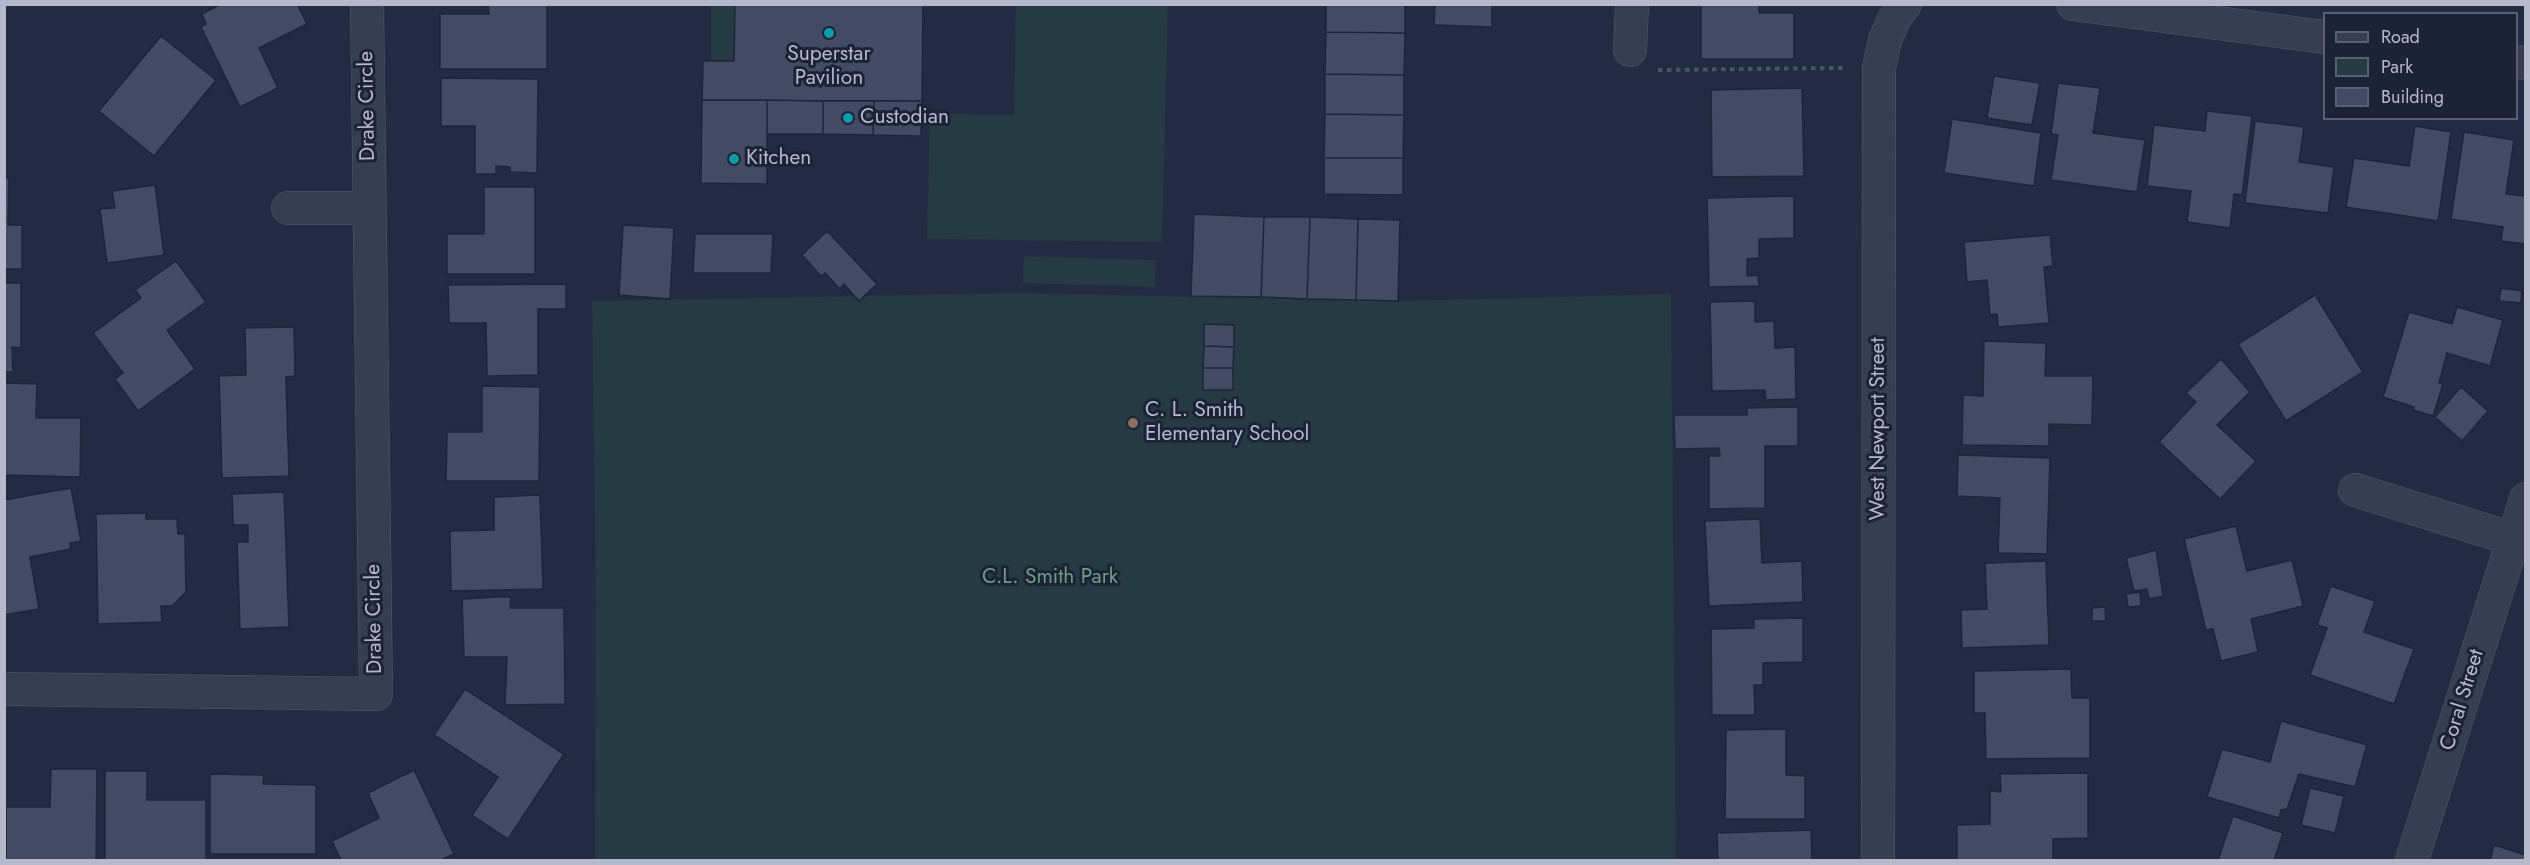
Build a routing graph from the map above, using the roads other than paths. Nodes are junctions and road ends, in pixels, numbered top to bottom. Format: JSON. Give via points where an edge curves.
{"nodes":[{"id":1,"x":367,"y":4,"type":"edge"},
{"id":2,"x":1632,"y":4,"type":"edge"},
{"id":3,"x":1905,"y":4,"type":"edge"},
{"id":4,"x":2073,"y":4,"type":"edge"},
{"id":5,"x":2323,"y":37,"type":"edge"},
{"id":6,"x":1630,"y":50,"type":"road end"},
{"id":7,"x":288,"y":208,"type":"dead end"},
{"id":8,"x":369,"y":208,"type":"junction"},
{"id":9,"x":2355,"y":490,"type":"dead end"},
{"id":10,"x":2526,"y":499,"type":"edge"},
{"id":11,"x":2513,"y":539,"type":"junction"},
{"id":12,"x":4,"y":689,"type":"edge"},
{"id":13,"x":1878,"y":861,"type":"edge"},
{"id":14,"x":2412,"y":861,"type":"edge"}],
"edges":[{"from":1,"to":8,"type":"street","name":"Drake Circle"},
{"from":2,"to":6,"type":"street"},
{"from":3,"to":13,"type":"street","name":"West Newport Street","via":[[1885,40],[1879,68]]},
{"from":4,"to":5,"type":"street"},
{"from":7,"to":8,"type":"street"},
{"from":8,"to":12,"type":"street","name":"Drake Circle","via":[[376,694]]},
{"from":9,"to":11,"type":"street"},
{"from":10,"to":11,"type":"street","name":"Coral Street"},
{"from":11,"to":14,"type":"street","name":"Coral Street"}]}
